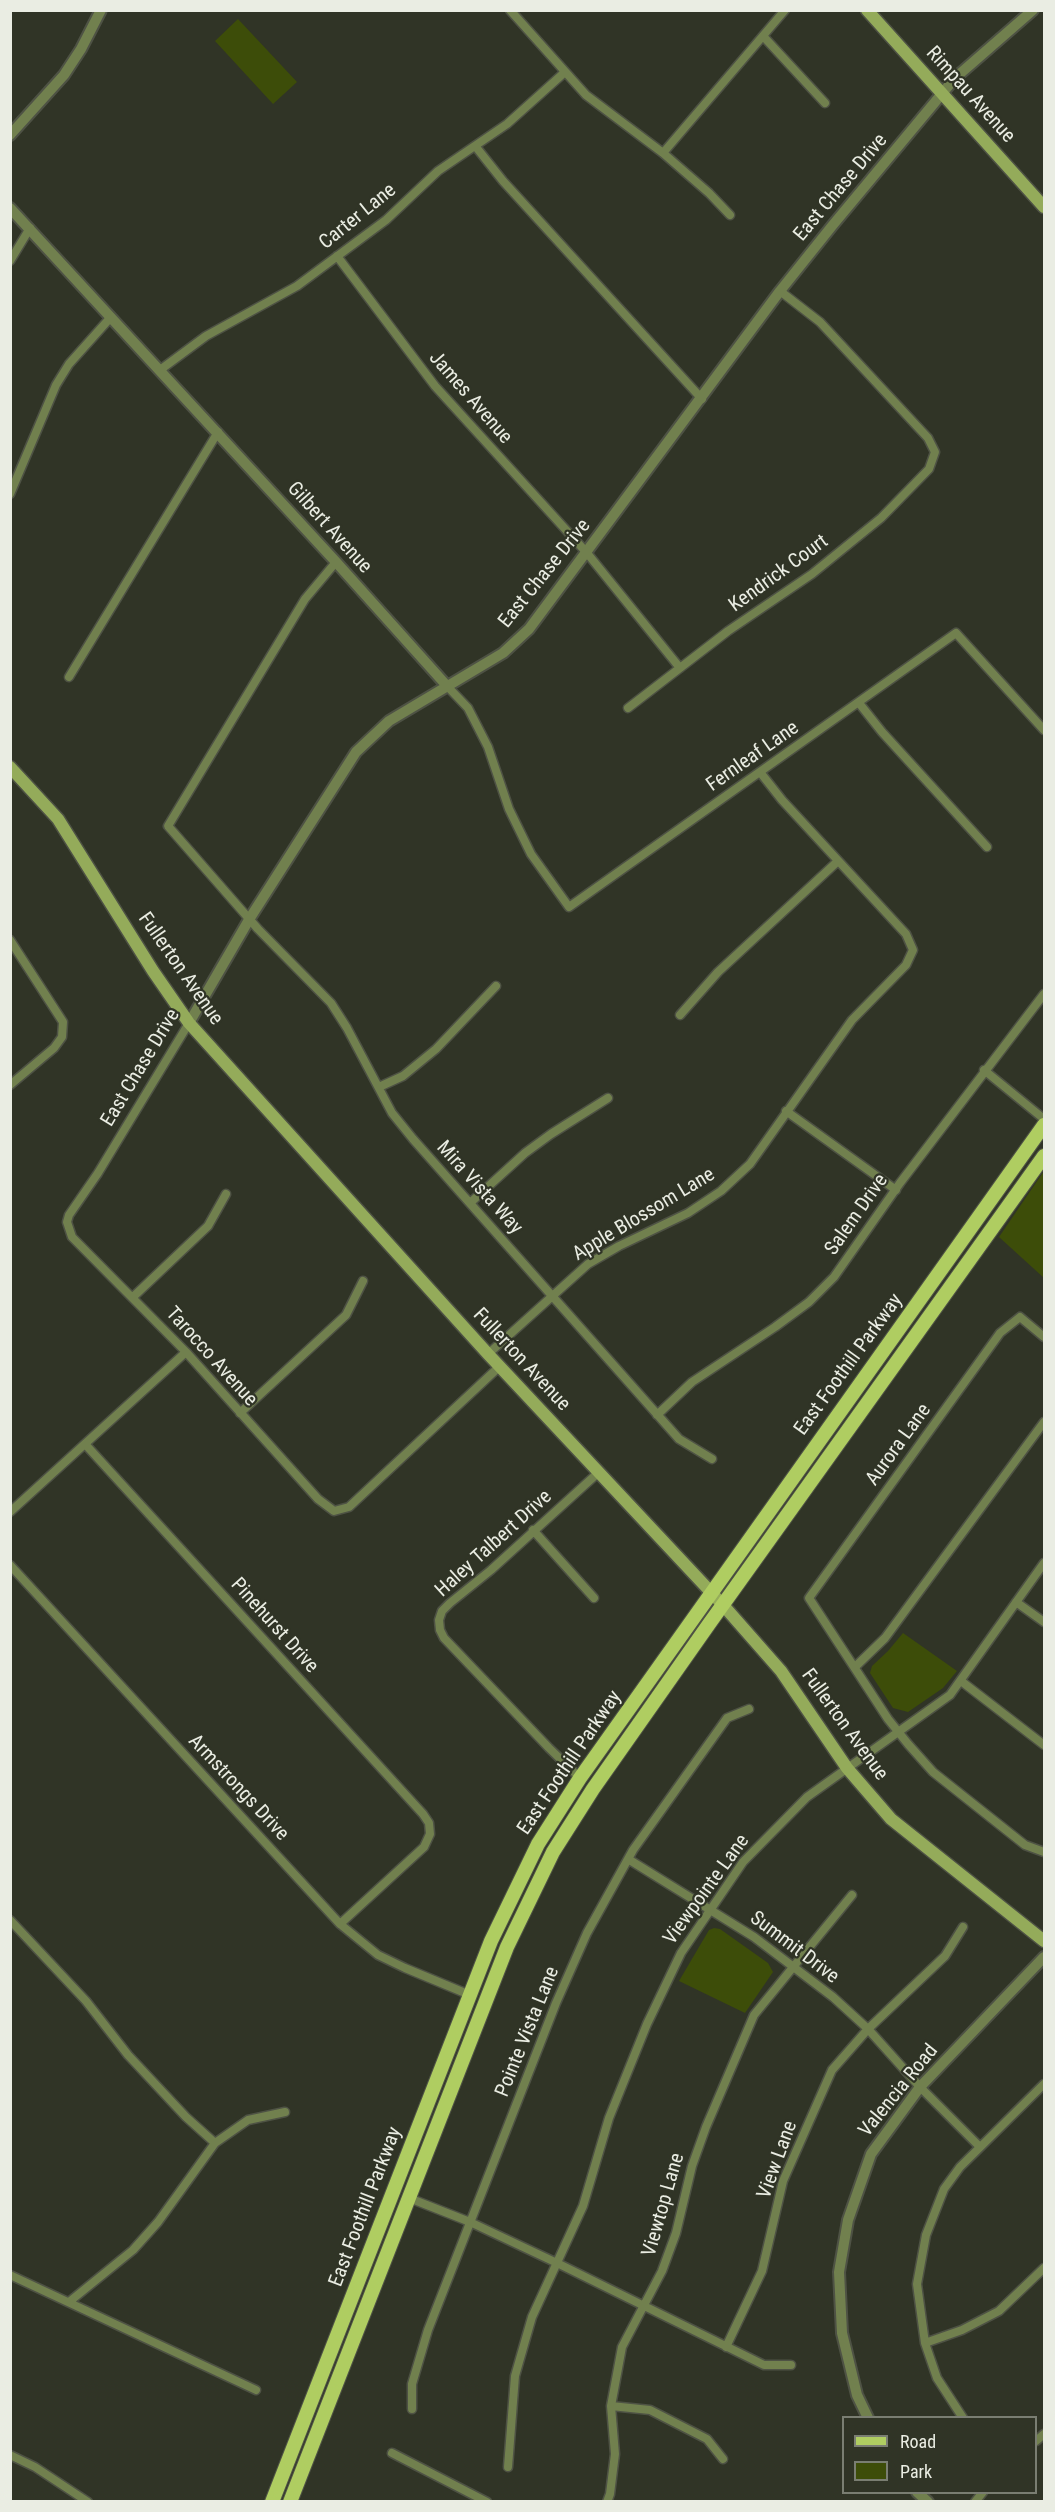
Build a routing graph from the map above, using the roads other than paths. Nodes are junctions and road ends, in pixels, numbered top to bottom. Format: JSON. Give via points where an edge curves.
{"nodes":[{"id":1,"x":101,"y":10,"type":"edge"},
{"id":2,"x":510,"y":10,"type":"edge"},
{"id":3,"x":785,"y":10,"type":"edge"},
{"id":4,"x":867,"y":10,"type":"edge"},
{"id":5,"x":1033,"y":10,"type":"edge"},
{"id":6,"x":763,"y":36,"type":"junction"},
{"id":7,"x":565,"y":72,"type":"junction"},
{"id":8,"x":942,"y":94,"type":"junction"},
{"id":9,"x":825,"y":103,"type":"dead end"},
{"id":10,"x":10,"y":135,"type":"edge"},
{"id":11,"x":476,"y":147,"type":"junction"},
{"id":12,"x":663,"y":153,"type":"junction"},
{"id":13,"x":1044,"y":207,"type":"edge"},
{"id":14,"x":10,"y":208,"type":"edge"},
{"id":15,"x":730,"y":215,"type":"dead end"},
{"id":16,"x":30,"y":228,"type":"junction"},
{"id":17,"x":337,"y":256,"type":"junction"},
{"id":18,"x":10,"y":261,"type":"edge"},
{"id":19,"x":780,"y":291,"type":"junction"},
{"id":20,"x":111,"y":317,"type":"junction"},
{"id":21,"x":160,"y":370,"type":"junction"},
{"id":22,"x":702,"y":399,"type":"junction"},
{"id":23,"x":218,"y":432,"type":"junction"},
{"id":24,"x":10,"y":494,"type":"edge"},
{"id":25,"x":586,"y":554,"type":"junction"},
{"id":26,"x":336,"y":562,"type":"junction"},
{"id":27,"x":680,"y":668,"type":"junction"},
{"id":28,"x":69,"y":677,"type":"dead end"},
{"id":29,"x":447,"y":686,"type":"junction"},
{"id":30,"x":859,"y":703,"type":"junction"},
{"id":31,"x":628,"y":708,"type":"dead end"},
{"id":32,"x":1044,"y":730,"type":"edge"},
{"id":33,"x":10,"y":767,"type":"edge"},
{"id":34,"x":760,"y":772,"type":"junction"},
{"id":35,"x":987,"y":846,"type":"dead end"},
{"id":36,"x":838,"y":861,"type":"junction"},
{"id":37,"x":569,"y":907,"type":"joint"},
{"id":38,"x":250,"y":918,"type":"junction"},
{"id":39,"x":10,"y":940,"type":"edge"},
{"id":40,"x":496,"y":986,"type":"dead end"},
{"id":41,"x":1044,"y":994,"type":"edge"},
{"id":42,"x":680,"y":1014,"type":"dead end"},
{"id":43,"x":189,"y":1023,"type":"junction"},
{"id":44,"x":984,"y":1070,"type":"junction"},
{"id":45,"x":10,"y":1085,"type":"edge"},
{"id":46,"x":379,"y":1087,"type":"junction"},
{"id":47,"x":608,"y":1098,"type":"dead end"},
{"id":48,"x":786,"y":1112,"type":"junction"},
{"id":49,"x":1044,"y":1119,"type":"edge"},
{"id":50,"x":1044,"y":1125,"type":"edge"},
{"id":51,"x":1044,"y":1156,"type":"edge"},
{"id":52,"x":896,"y":1190,"type":"junction"},
{"id":53,"x":226,"y":1194,"type":"dead end"},
{"id":54,"x":470,"y":1203,"type":"junction"},
{"id":55,"x":67,"y":1222,"type":"joint"},
{"id":56,"x":363,"y":1281,"type":"dead end"},
{"id":57,"x":554,"y":1296,"type":"junction"},
{"id":58,"x":133,"y":1297,"type":"junction"},
{"id":59,"x":1044,"y":1337,"type":"edge"},
{"id":60,"x":186,"y":1352,"type":"junction"},
{"id":61,"x":488,"y":1354,"type":"junction"},
{"id":62,"x":500,"y":1366,"type":"junction"},
{"id":63,"x":240,"y":1413,"type":"junction"},
{"id":64,"x":657,"y":1415,"type":"junction"},
{"id":65,"x":1044,"y":1422,"type":"edge"},
{"id":66,"x":85,"y":1444,"type":"junction"},
{"id":67,"x":712,"y":1459,"type":"dead end"},
{"id":68,"x":599,"y":1472,"type":"junction"},
{"id":69,"x":10,"y":1512,"type":"edge"},
{"id":70,"x":533,"y":1530,"type":"junction"},
{"id":71,"x":1044,"y":1563,"type":"edge"},
{"id":72,"x":10,"y":1565,"type":"edge"},
{"id":73,"x":711,"y":1593,"type":"junction"},
{"id":74,"x":594,"y":1598,"type":"dead end"},
{"id":75,"x":1016,"y":1602,"type":"junction"},
{"id":76,"x":723,"y":1605,"type":"junction"},
{"id":77,"x":1044,"y":1622,"type":"edge"},
{"id":78,"x":855,"y":1666,"type":"junction"},
{"id":79,"x":961,"y":1681,"type":"junction"},
{"id":80,"x":749,"y":1709,"type":"dead end"},
{"id":81,"x":897,"y":1731,"type":"junction"},
{"id":82,"x":1044,"y":1745,"type":"edge"},
{"id":83,"x":847,"y":1768,"type":"junction"},
{"id":84,"x":580,"y":1778,"type":"junction"},
{"id":85,"x":1044,"y":1852,"type":"edge"},
{"id":86,"x":628,"y":1859,"type":"junction"},
{"id":87,"x":852,"y":1895,"type":"dead end"},
{"id":88,"x":710,"y":1909,"type":"junction"},
{"id":89,"x":10,"y":1920,"type":"edge"},
{"id":90,"x":340,"y":1924,"type":"junction"},
{"id":91,"x":963,"y":1927,"type":"dead end"},
{"id":92,"x":1044,"y":1941,"type":"edge"},
{"id":93,"x":1044,"y":1957,"type":"edge"},
{"id":94,"x":793,"y":1966,"type":"junction"},
{"id":95,"x":470,"y":1995,"type":"junction"},
{"id":96,"x":868,"y":2029,"type":"junction"},
{"id":97,"x":1044,"y":2084,"type":"edge"},
{"id":98,"x":920,"y":2087,"type":"junction"},
{"id":99,"x":285,"y":2112,"type":"dead end"},
{"id":100,"x":215,"y":2143,"type":"junction"},
{"id":101,"x":979,"y":2146,"type":"junction"},
{"id":102,"x":409,"y":2198,"type":"junction"},
{"id":103,"x":470,"y":2222,"type":"junction"},
{"id":104,"x":557,"y":2263,"type":"junction"},
{"id":105,"x":1044,"y":2268,"type":"edge"},
{"id":106,"x":10,"y":2275,"type":"edge"},
{"id":107,"x":69,"y":2302,"type":"junction"},
{"id":108,"x":643,"y":2305,"type":"junction"},
{"id":109,"x":925,"y":2343,"type":"junction"},
{"id":110,"x":726,"y":2347,"type":"junction"},
{"id":111,"x":791,"y":2364,"type":"dead end"},
{"id":112,"x":256,"y":2390,"type":"dead end"},
{"id":113,"x":611,"y":2406,"type":"junction"},
{"id":114,"x":412,"y":2409,"type":"dead end"},
{"id":115,"x":867,"y":2416,"type":"edge"},
{"id":116,"x":962,"y":2416,"type":"edge"},
{"id":117,"x":392,"y":2453,"type":"dead end"},
{"id":118,"x":10,"y":2455,"type":"edge"},
{"id":119,"x":723,"y":2459,"type":"dead end"},
{"id":120,"x":508,"y":2466,"type":"dead end"},
{"id":121,"x":88,"y":2502,"type":"edge"},
{"id":122,"x":272,"y":2502,"type":"edge"},
{"id":123,"x":290,"y":2502,"type":"edge"},
{"id":124,"x":487,"y":2502,"type":"edge"},
{"id":125,"x":607,"y":2502,"type":"edge"}],
"edges":[{"from":1,"to":10,"type":"street","via":[[64,75]]},
{"from":2,"to":7,"type":"street"},
{"from":3,"to":6,"type":"street"},
{"from":4,"to":8,"type":"main road","name":"Rimpau Avenue"},
{"from":5,"to":8,"type":"street","name":"East Chase Drive"},
{"from":6,"to":9,"type":"street"},
{"from":6,"to":12,"type":"street"},
{"from":7,"to":11,"type":"street","name":"Carter Lane"},
{"from":7,"to":12,"type":"street","via":[[605,112]]},
{"from":8,"to":13,"type":"main road","name":"Rimpau Avenue"},
{"from":8,"to":19,"type":"street","name":"East Chase Drive"},
{"from":11,"to":17,"type":"street","name":"Carter Lane","via":[[438,171],[386,220]]},
{"from":11,"to":22,"type":"street"},
{"from":12,"to":15,"type":"street"},
{"from":14,"to":16,"type":"street","name":"Gilbert Avenue"},
{"from":16,"to":18,"type":"street"},
{"from":16,"to":20,"type":"street","name":"Gilbert Avenue"},
{"from":17,"to":21,"type":"street","name":"Carter Lane","via":[[297,286],[206,336]]},
{"from":17,"to":25,"type":"street","name":"James Avenue","via":[[435,386]]},
{"from":19,"to":22,"type":"street","name":"East Chase Drive"},
{"from":19,"to":27,"type":"street","name":"Kendrick Court","via":[[820,322],[928,438],[935,452],[929,469],[881,518],[812,574]]},
{"from":20,"to":21,"type":"street","name":"Gilbert Avenue"},
{"from":20,"to":24,"type":"street","via":[[69,364],[56,385]]},
{"from":21,"to":23,"type":"street","name":"Gilbert Avenue"},
{"from":22,"to":25,"type":"street","name":"East Chase Drive"},
{"from":23,"to":26,"type":"street","name":"Gilbert Avenue"},
{"from":23,"to":28,"type":"street"},
{"from":25,"to":27,"type":"street","name":"James Avenue"},
{"from":25,"to":29,"type":"street","name":"East Chase Drive","via":[[530,629],[503,652]]},
{"from":26,"to":29,"type":"street","name":"Gilbert Avenue"},
{"from":26,"to":38,"type":"street","name":"Mira Vista Way","via":[[305,599],[168,826]]},
{"from":27,"to":31,"type":"street","name":"Kendrick Court"},
{"from":29,"to":37,"type":"street","name":"Gilbert Avenue","via":[[468,708],[531,854]]},
{"from":29,"to":38,"type":"street","name":"East Chase Drive","via":[[389,721],[361,747]]},
{"from":30,"to":32,"type":"street","name":"Fernleaf Lane","via":[[956,633]]},
{"from":30,"to":34,"type":"street","name":"Fernleaf Lane"},
{"from":30,"to":35,"type":"street"},
{"from":33,"to":43,"type":"main road","name":"Fullerton Avenue","via":[[58,819]]},
{"from":34,"to":36,"type":"street"},
{"from":34,"to":37,"type":"street","name":"Fernleaf Lane"},
{"from":36,"to":42,"type":"street","via":[[718,972]]},
{"from":36,"to":48,"type":"street","name":"Apple Blossom Lane","via":[[906,934],[913,950],[906,965],[852,1020]]},
{"from":38,"to":43,"type":"street","name":"East Chase Drive"},
{"from":38,"to":46,"type":"street","name":"Mira Vista Way","via":[[331,1003]]},
{"from":39,"to":45,"type":"street","via":[[63,1022],[62,1037],[54,1048]]},
{"from":40,"to":46,"type":"street","via":[[435,1049],[403,1076]]},
{"from":41,"to":44,"type":"street","name":"Salem Drive"},
{"from":43,"to":55,"type":"street","name":"East Chase Drive"},
{"from":43,"to":61,"type":"main road","name":"Fullerton Avenue"},
{"from":44,"to":49,"type":"street"},
{"from":44,"to":52,"type":"street","name":"Salem Drive"},
{"from":46,"to":54,"type":"street","name":"Mira Vista Way","via":[[392,1113]]},
{"from":47,"to":54,"type":"street","via":[[534,1146]]},
{"from":48,"to":52,"type":"street"},
{"from":48,"to":57,"type":"street","name":"Apple Blossom Lane","via":[[750,1164],[721,1191],[688,1213],[588,1264]]},
{"from":50,"to":73,"type":"main road","name":"East Foothill Parkway"},
{"from":51,"to":76,"type":"main road","name":"East Foothill Parkway"},
{"from":52,"to":64,"type":"street","name":"Salem Drive","via":[[834,1277],[809,1302],[692,1382]]},
{"from":53,"to":58,"type":"street","via":[[208,1227]]},
{"from":54,"to":57,"type":"street","name":"Mira Vista Way"},
{"from":55,"to":58,"type":"street","name":"Tarocco Avenue","via":[[72,1237]]},
{"from":56,"to":63,"type":"street","via":[[346,1315]]},
{"from":57,"to":61,"type":"street","name":"Apple Blossom Lane"},
{"from":57,"to":64,"type":"street","name":"Mira Vista Way"},
{"from":58,"to":60,"type":"street","name":"Tarocco Avenue"},
{"from":59,"to":78,"type":"street","name":"Aurora Lane","via":[[1020,1317],[1000,1333],[809,1598]]},
{"from":60,"to":63,"type":"street","name":"Tarocco Avenue"},
{"from":60,"to":66,"type":"street"},
{"from":61,"to":62,"type":"main road","name":"Fullerton Avenue"},
{"from":62,"to":63,"type":"street","name":"Tarocco Avenue","via":[[350,1507],[334,1511],[318,1499]]},
{"from":62,"to":68,"type":"main road","name":"Fullerton Avenue"},
{"from":64,"to":67,"type":"street","name":"Mira Vista Way","via":[[679,1439]]},
{"from":65,"to":78,"type":"street","via":[[885,1638]]},
{"from":66,"to":69,"type":"street"},
{"from":66,"to":90,"type":"street","name":"Pinehurst Drive","via":[[429,1824],[430,1834],[424,1846]]},
{"from":68,"to":70,"type":"street","name":"Haley Talbert Drive"},
{"from":68,"to":73,"type":"main road","name":"Fullerton Avenue"},
{"from":70,"to":74,"type":"street"},
{"from":70,"to":84,"type":"street","name":"Haley Talbert Drive","via":[[442,1611],[440,1630]]},
{"from":71,"to":75,"type":"street","name":"Viewpointe Lane"},
{"from":72,"to":90,"type":"street","name":"Armstrongs Drive"},
{"from":73,"to":76,"type":"main road","name":"Fullerton Avenue"},
{"from":73,"to":84,"type":"main road","name":"East Foothill Parkway"},
{"from":75,"to":77,"type":"street"},
{"from":75,"to":79,"type":"street","name":"Viewpointe Lane"},
{"from":76,"to":83,"type":"main road","name":"Fullerton Avenue","via":[[781,1671]]},
{"from":76,"to":102,"type":"main road","name":"East Foothill Parkway","via":[[553,1852],[507,1947]]},
{"from":78,"to":81,"type":"street"},
{"from":79,"to":81,"type":"street","name":"Viewpointe Lane","via":[[950,1695]]},
{"from":79,"to":82,"type":"street"},
{"from":80,"to":86,"type":"street","name":"Pointe Vista Lane","via":[[727,1718]]},
{"from":81,"to":83,"type":"street","name":"Viewpointe Lane"},
{"from":81,"to":85,"type":"street","via":[[933,1772],[1025,1845]]},
{"from":83,"to":88,"type":"street","name":"Viewpointe Lane","via":[[807,1797],[766,1836]]},
{"from":83,"to":92,"type":"main road","name":"Fullerton Avenue","via":[[891,1819]]},
{"from":84,"to":95,"type":"main road","name":"East Foothill Parkway","via":[[513,1892]]},
{"from":86,"to":88,"type":"street","name":"Summit Drive"},
{"from":86,"to":103,"type":"street","name":"Pointe Vista Lane","via":[[568,1976]]},
{"from":87,"to":94,"type":"street","name":"Viewtop Lane"},
{"from":88,"to":94,"type":"street","name":"Summit Drive"},
{"from":88,"to":104,"type":"street","name":"Viewpointe Lane","via":[[681,1953],[647,2024],[609,2118],[583,2206]]},
{"from":89,"to":100,"type":"street","via":[[86,2001],[128,2055]]},
{"from":90,"to":95,"type":"street","name":"Armstrongs Drive","via":[[378,1955]]},
{"from":91,"to":96,"type":"street","name":"View Lane","via":[[945,1956]]},
{"from":93,"to":98,"type":"street","name":"Valencia Road"},
{"from":94,"to":96,"type":"street","name":"Summit Drive"},
{"from":94,"to":108,"type":"street","name":"Viewtop Lane","via":[[754,2015],[706,2127],[662,2271]]},
{"from":95,"to":122,"type":"main road","name":"East Foothill Parkway"},
{"from":96,"to":98,"type":"street","name":"Summit Drive"},
{"from":96,"to":110,"type":"street","name":"View Lane","via":[[832,2070],[783,2181],[762,2271]]},
{"from":97,"to":101,"type":"street"},
{"from":98,"to":101,"type":"street","name":"Summit Drive"},
{"from":98,"to":115,"type":"street","name":"Valencia Road","via":[[871,2154],[848,2220],[839,2272],[842,2333],[856,2395]]},
{"from":99,"to":100,"type":"street","via":[[248,2120]]},
{"from":100,"to":107,"type":"street","via":[[133,2250]]},
{"from":101,"to":109,"type":"street","via":[[944,2189],[926,2235],[917,2284]]},
{"from":102,"to":103,"type":"street"},
{"from":102,"to":123,"type":"main road","name":"East Foothill Parkway"},
{"from":103,"to":104,"type":"street"},
{"from":103,"to":114,"type":"street","name":"Pointe Vista Lane","via":[[428,2330],[412,2384]]},
{"from":104,"to":108,"type":"street"},
{"from":104,"to":120,"type":"street","name":"Viewpointe Lane","via":[[532,2317],[514,2376]]},
{"from":105,"to":109,"type":"street","via":[[999,2311]]},
{"from":106,"to":107,"type":"street"},
{"from":107,"to":112,"type":"street"},
{"from":108,"to":110,"type":"street"},
{"from":108,"to":113,"type":"street","name":"Viewtop Lane","via":[[622,2347]]},
{"from":109,"to":116,"type":"street","via":[[937,2378]]},
{"from":110,"to":111,"type":"street","via":[[764,2365]]},
{"from":113,"to":119,"type":"street","via":[[650,2410],[707,2439]]},
{"from":113,"to":125,"type":"street","name":"Viewtop Lane","via":[[615,2454]]},
{"from":117,"to":124,"type":"street"},
{"from":118,"to":121,"type":"street"}]}
